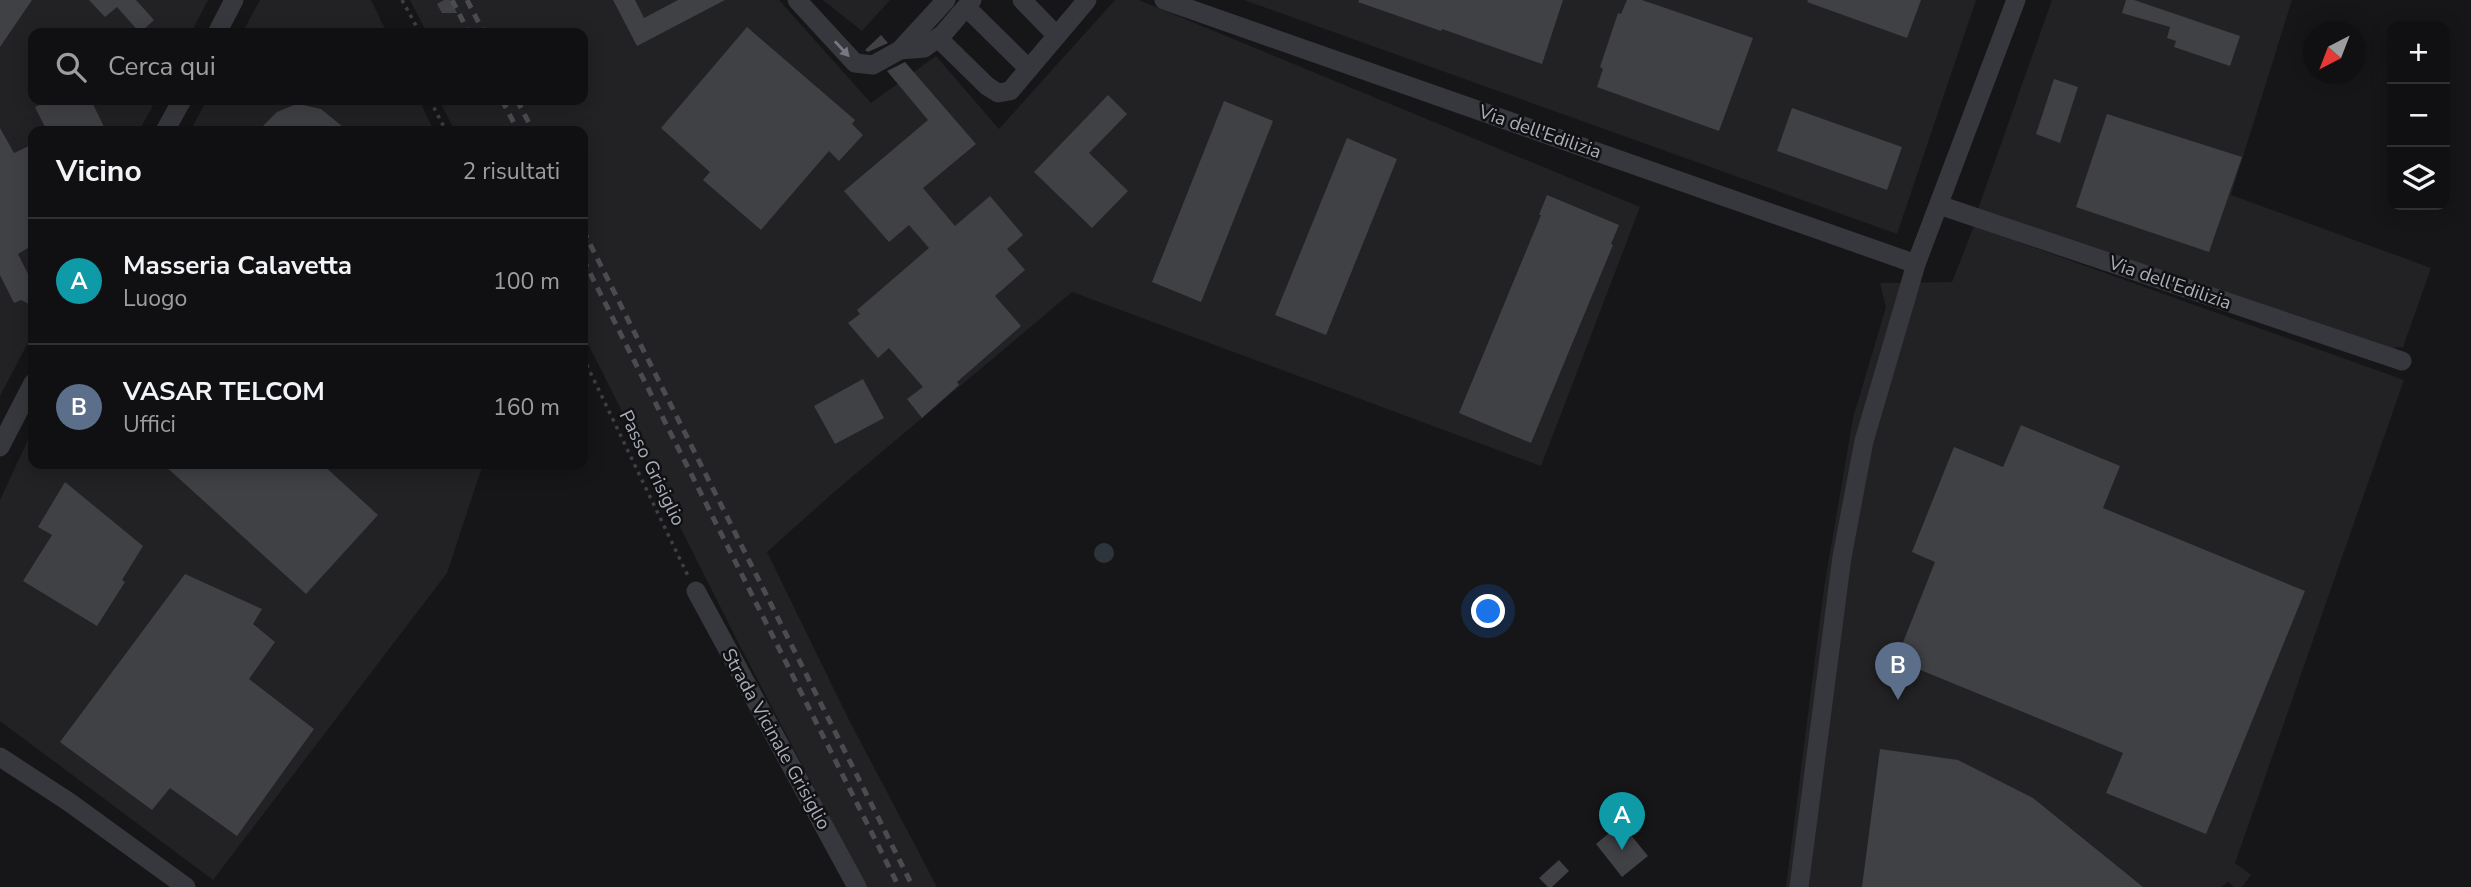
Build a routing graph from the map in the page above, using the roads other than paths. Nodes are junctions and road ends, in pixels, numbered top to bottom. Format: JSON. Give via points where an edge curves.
{"nodes":[{"id":1,"x":234,"y":0,"type":"edge"},
{"id":2,"x":797,"y":0,"type":"edge"},
{"id":3,"x":946,"y":0,"type":"edge"},
{"id":4,"x":1022,"y":0,"type":"edge"},
{"id":5,"x":1087,"y":0,"type":"edge"},
{"id":6,"x":1164,"y":0,"type":"edge"},
{"id":7,"x":2016,"y":0,"type":"edge"},
{"id":8,"x":969,"y":4,"type":"edge"},
{"id":9,"x":220,"y":28,"type":"edge"},
{"id":10,"x":1057,"y":36,"type":"junction"},
{"id":11,"x":938,"y":37,"type":"junction"},
{"id":12,"x":900,"y":50,"type":"junction"},
{"id":13,"x":1029,"y":69,"type":"junction"},
{"id":14,"x":179,"y":105,"type":"edge"},
{"id":15,"x":168,"y":126,"type":"edge"},
{"id":16,"x":1939,"y":205,"type":"junction"},
{"id":17,"x":1916,"y":264,"type":"junction"},
{"id":18,"x":2402,"y":361,"type":"dead end"},
{"id":19,"x":28,"y":393,"type":"edge"},
{"id":20,"x":0,"y":447,"type":"edge"},
{"id":21,"x":696,"y":592,"type":"road end"},
{"id":22,"x":0,"y":757,"type":"edge"},
{"id":23,"x":187,"y":887,"type":"edge"},
{"id":24,"x":856,"y":887,"type":"edge"},
{"id":25,"x":1798,"y":887,"type":"edge"}],
"edges":[{"from":1,"to":9,"type":"street"},
{"from":2,"to":12,"type":"street","one_way":true,"via":[[855,63],[873,65]]},
{"from":3,"to":12,"type":"street"},
{"from":4,"to":10,"type":"street"},
{"from":5,"to":10,"type":"street"},
{"from":6,"to":17,"type":"street","name":"Via dell'Edilizia"},
{"from":7,"to":16,"type":"street"},
{"from":8,"to":11,"type":"street"},
{"from":8,"to":13,"type":"street"},
{"from":10,"to":13,"type":"street"},
{"from":11,"to":12,"type":"street","via":[[925,48]]},
{"from":11,"to":13,"type":"street","via":[[998,93],[1010,91]]},
{"from":14,"to":15,"type":"street"},
{"from":16,"to":17,"type":"street"},
{"from":16,"to":18,"type":"street","name":"Via dell'Edilizia"},
{"from":17,"to":25,"type":"street","via":[[1864,441],[1842,557]]},
{"from":19,"to":20,"type":"street"},
{"from":21,"to":24,"type":"street","name":"Strada Vicinale Grisiglio"},
{"from":22,"to":23,"type":"street"}]}
